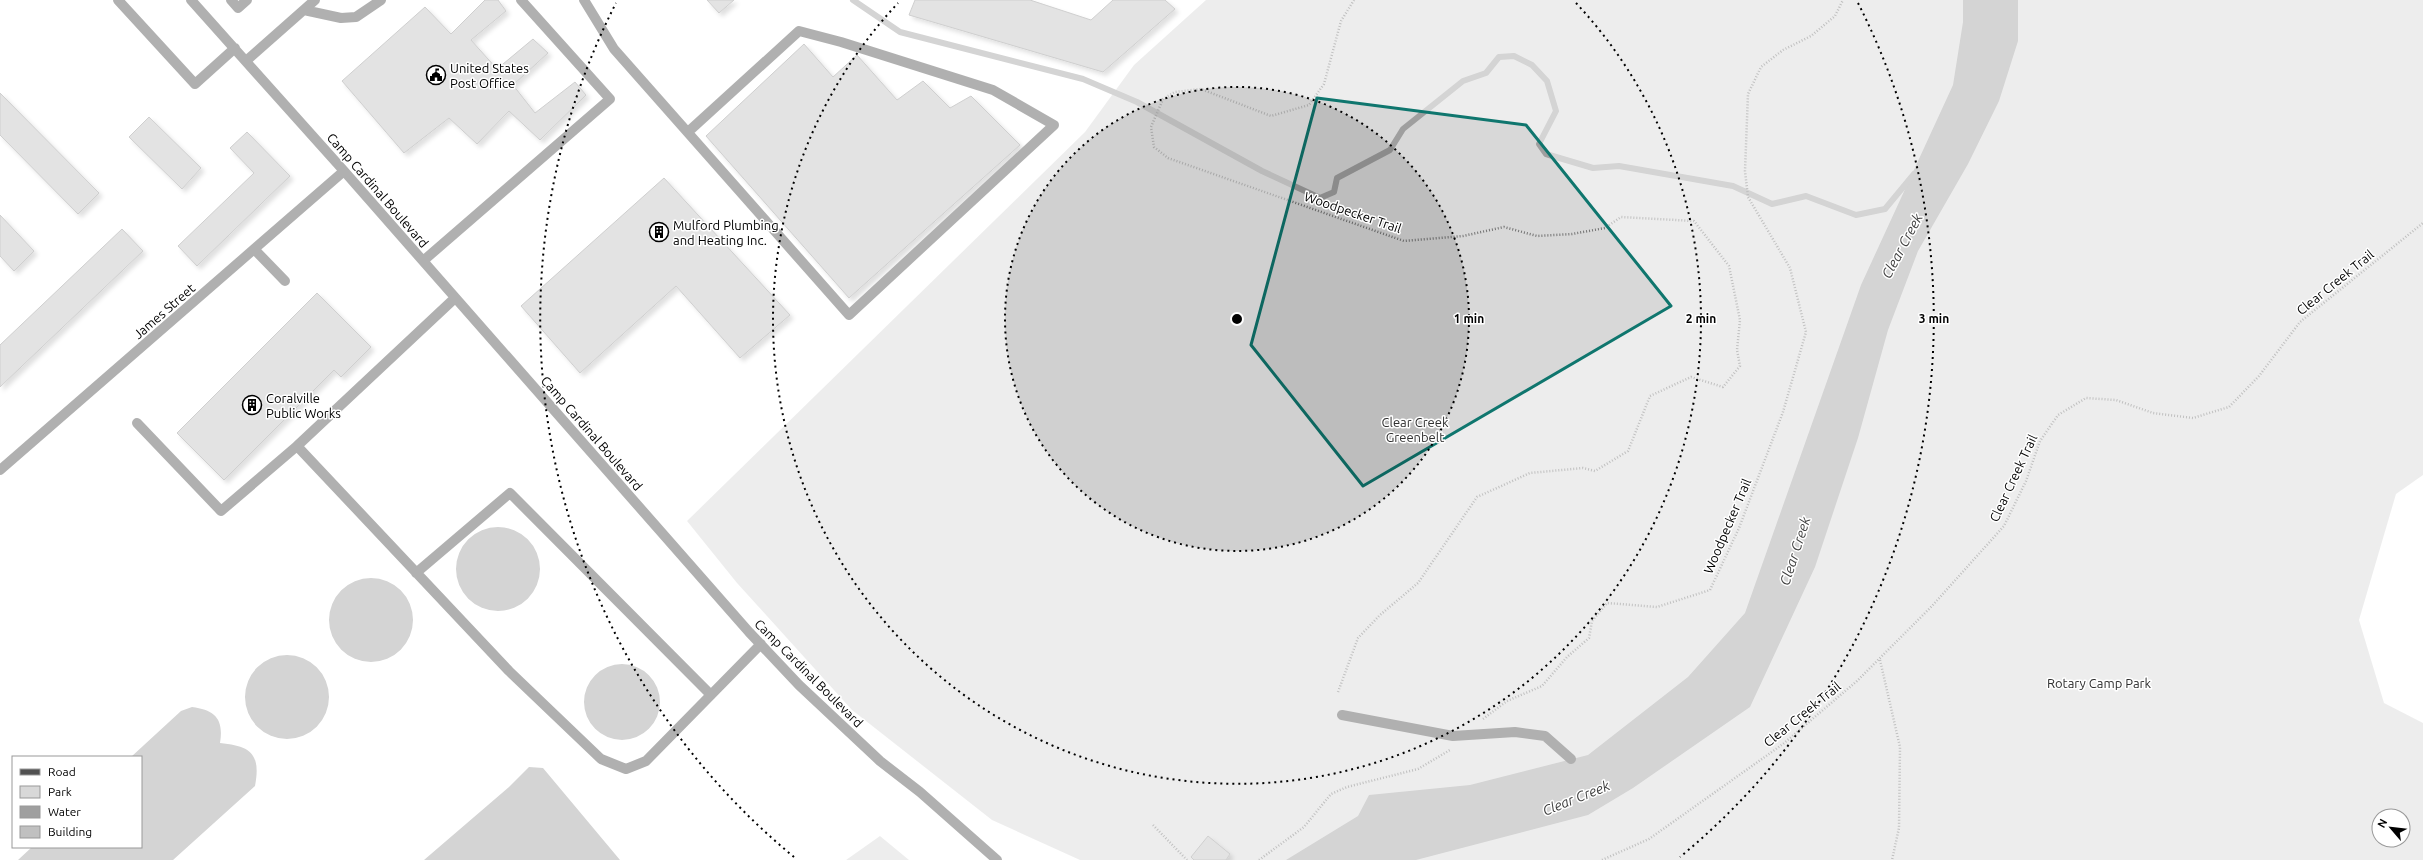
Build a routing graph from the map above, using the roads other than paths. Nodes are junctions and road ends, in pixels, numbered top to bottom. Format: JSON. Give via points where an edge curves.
{"nodes":[{"id":1,"x":118,"y":0,"type":"edge"},
{"id":2,"x":191,"y":0,"type":"edge"},
{"id":3,"x":231,"y":0,"type":"edge"},
{"id":4,"x":247,"y":0,"type":"edge"},
{"id":5,"x":315,"y":0,"type":"edge"},
{"id":6,"x":381,"y":0,"type":"edge"},
{"id":7,"x":521,"y":0,"type":"edge"},
{"id":8,"x":584,"y":0,"type":"edge"},
{"id":9,"x":304,"y":10,"type":"junction"},
{"id":10,"x":234,"y":48,"type":"junction"},
{"id":11,"x":246,"y":61,"type":"junction"},
{"id":12,"x":688,"y":132,"type":"junction"},
{"id":13,"x":344,"y":170,"type":"junction"},
{"id":14,"x":254,"y":249,"type":"junction"},
{"id":15,"x":423,"y":261,"type":"junction"},
{"id":16,"x":286,"y":281,"type":"dead end"},
{"id":17,"x":455,"y":298,"type":"junction"},
{"id":18,"x":137,"y":423,"type":"dead end"},
{"id":19,"x":297,"y":446,"type":"junction"},
{"id":20,"x":0,"y":470,"type":"edge"},
{"id":21,"x":416,"y":573,"type":"junction"},
{"id":22,"x":761,"y":644,"type":"junction"},
{"id":23,"x":711,"y":695,"type":"junction"},
{"id":24,"x":1342,"y":715,"type":"dead end"},
{"id":25,"x":1571,"y":759,"type":"dead end"},
{"id":26,"x":997,"y":860,"type":"edge"}],
"edges":[{"from":1,"to":10,"type":"street","via":[[195,84]]},
{"from":2,"to":10,"type":"street","name":"Camp Cardinal Boulevard"},
{"from":3,"to":4,"type":"street","via":[[238,8]]},
{"from":5,"to":9,"type":"street"},
{"from":6,"to":9,"type":"street","via":[[356,17],[341,18]]},
{"from":7,"to":15,"type":"street","via":[[610,99]]},
{"from":8,"to":12,"type":"street","via":[[614,49]]},
{"from":9,"to":11,"type":"street"},
{"from":10,"to":11,"type":"street","name":"Camp Cardinal Boulevard"},
{"from":11,"to":13,"type":"street","name":"Camp Cardinal Boulevard"},
{"from":12,"to":12,"type":"street","via":[[849,315],[1054,125],[993,90],[799,31]]},
{"from":13,"to":14,"type":"street","name":"James Street"},
{"from":13,"to":15,"type":"street","name":"Camp Cardinal Boulevard"},
{"from":14,"to":16,"type":"street"},
{"from":14,"to":20,"type":"street","name":"James Street"},
{"from":15,"to":17,"type":"street","name":"Camp Cardinal Boulevard"},
{"from":17,"to":19,"type":"street"},
{"from":17,"to":22,"type":"street","name":"Camp Cardinal Boulevard"},
{"from":18,"to":19,"type":"street","via":[[221,510]]},
{"from":19,"to":21,"type":"street"},
{"from":21,"to":23,"type":"street","via":[[509,671],[601,759],[626,769],[646,761]]},
{"from":21,"to":23,"type":"street","via":[[510,492]]},
{"from":22,"to":23,"type":"street"},
{"from":22,"to":26,"type":"street","name":"Camp Cardinal Boulevard","via":[[799,685],[880,761],[920,792]]},
{"from":24,"to":25,"type":"street","via":[[1453,736],[1515,732],[1545,736]]}]}
